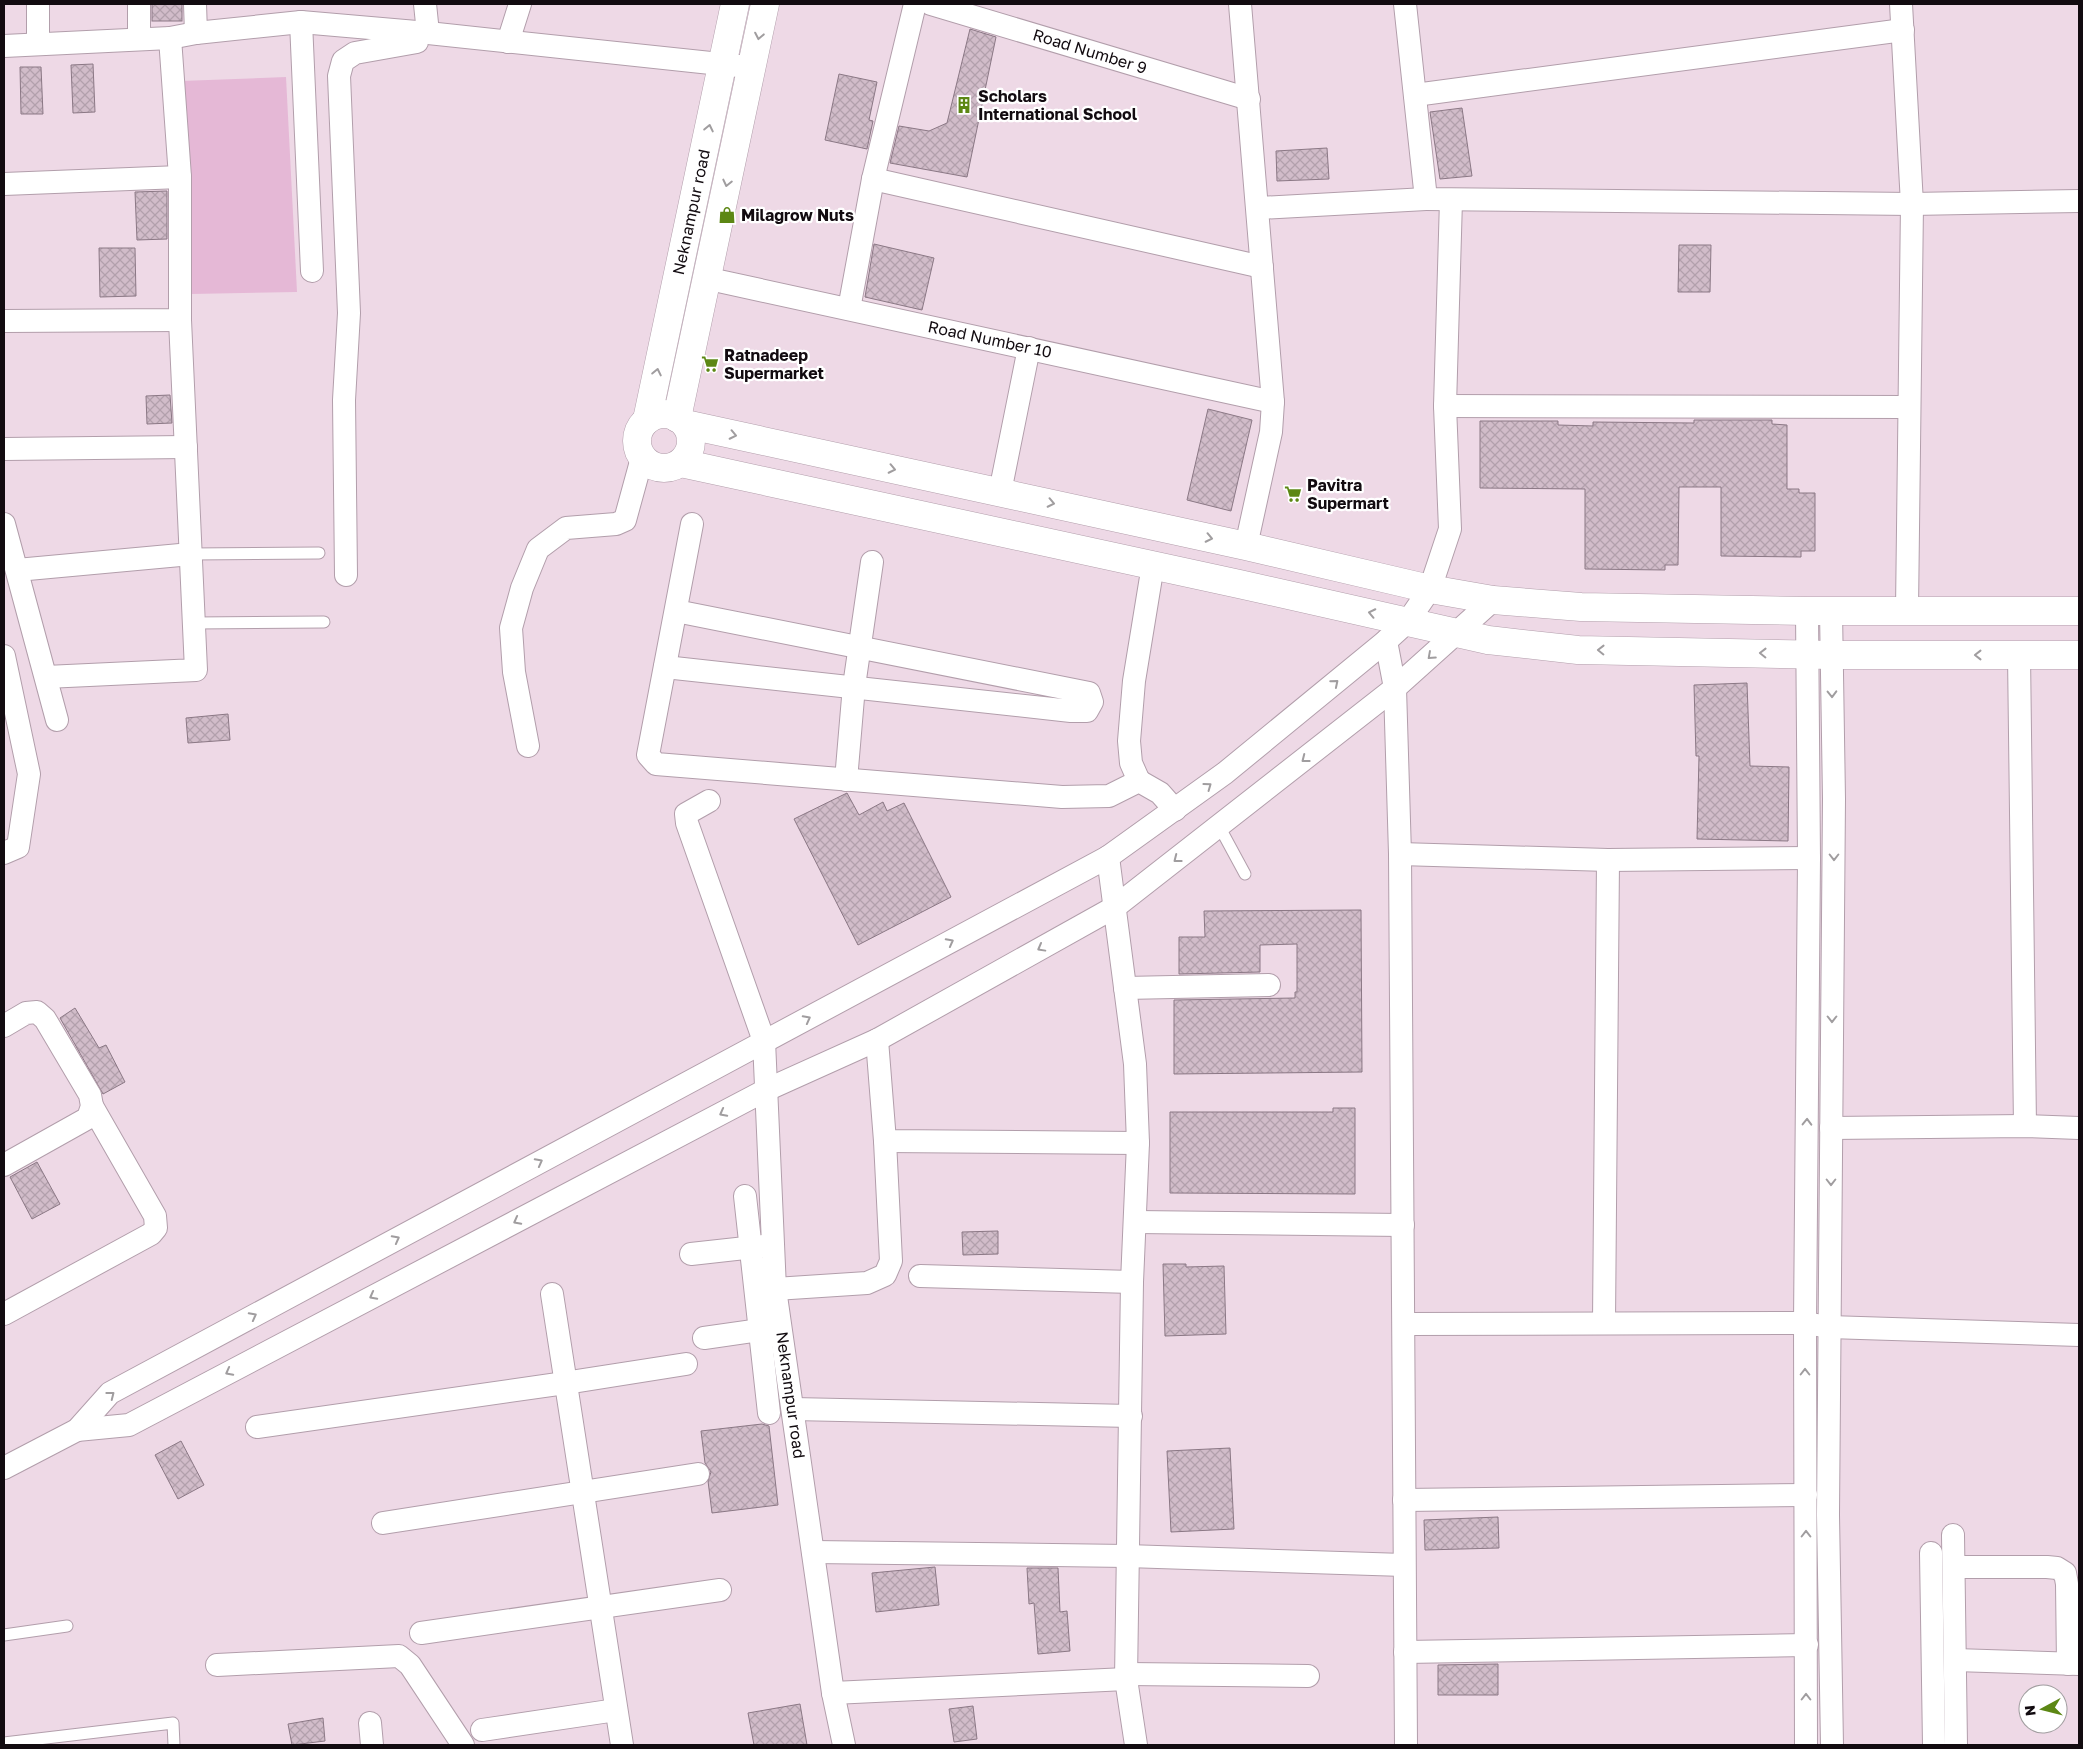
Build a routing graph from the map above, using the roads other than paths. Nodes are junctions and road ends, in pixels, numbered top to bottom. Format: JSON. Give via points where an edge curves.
{"nodes":[{"id":1,"x":38,"y":4,"type":"edge"},
{"id":2,"x":139,"y":4,"type":"edge"},
{"id":3,"x":195,"y":4,"type":"edge"},
{"id":4,"x":424,"y":4,"type":"edge"},
{"id":5,"x":520,"y":4,"type":"edge"},
{"id":6,"x":736,"y":4,"type":"edge"},
{"id":7,"x":765,"y":4,"type":"edge"},
{"id":8,"x":915,"y":4,"type":"edge"},
{"id":9,"x":931,"y":4,"type":"edge"},
{"id":10,"x":1240,"y":4,"type":"edge"},
{"id":11,"x":1406,"y":4,"type":"edge"},
{"id":12,"x":1901,"y":4,"type":"edge"},
{"id":13,"x":302,"y":22,"type":"junction"},
{"id":14,"x":1903,"y":30,"type":"junction"},
{"id":15,"x":423,"y":32,"type":"junction"},
{"id":16,"x":196,"y":33,"type":"junction"},
{"id":17,"x":170,"y":38,"type":"junction"},
{"id":18,"x":139,"y":39,"type":"junction"},
{"id":19,"x":508,"y":42,"type":"junction"},
{"id":20,"x":38,"y":44,"type":"junction"},
{"id":21,"x":4,"y":46,"type":"edge"},
{"id":22,"x":722,"y":64,"type":"junction"},
{"id":23,"x":752,"y":67,"type":"junction"},
{"id":24,"x":1415,"y":95,"type":"junction"},
{"id":25,"x":1249,"y":99,"type":"junction"},
{"id":26,"x":180,"y":177,"type":"junction"},
{"id":27,"x":873,"y":179,"type":"junction"},
{"id":28,"x":4,"y":184,"type":"edge"},
{"id":29,"x":1426,"y":199,"type":"junction"},
{"id":30,"x":1451,"y":200,"type":"junction"},
{"id":31,"x":2079,"y":201,"type":"edge"},
{"id":32,"x":1912,"y":204,"type":"junction"},
{"id":33,"x":1259,"y":208,"type":"junction"},
{"id":34,"x":1262,"y":267,"type":"junction"},
{"id":35,"x":312,"y":272,"type":"dead end"},
{"id":36,"x":705,"y":278,"type":"junction"},
{"id":37,"x":849,"y":309,"type":"junction"},
{"id":38,"x":180,"y":320,"type":"junction"},
{"id":39,"x":4,"y":321,"type":"edge"},
{"id":40,"x":1029,"y":348,"type":"junction"},
{"id":41,"x":1273,"y":402,"type":"junction"},
{"id":42,"x":1446,"y":406,"type":"junction"},
{"id":43,"x":1909,"y":406,"type":"junction"},
{"id":44,"x":647,"y":420,"type":"junction"},
{"id":45,"x":681,"y":421,"type":"junction"},
{"id":46,"x":186,"y":447,"type":"junction"},
{"id":47,"x":4,"y":449,"type":"edge"},
{"id":48,"x":642,"y":458,"type":"junction"},
{"id":49,"x":680,"y":463,"type":"junction"},
{"id":50,"x":1000,"y":492,"type":"junction"},
{"id":51,"x":4,"y":524,"type":"edge"},
{"id":52,"x":692,"y":524,"type":"dead end"},
{"id":53,"x":1246,"y":546,"type":"junction"},
{"id":54,"x":319,"y":553,"type":"dead end"},
{"id":55,"x":191,"y":554,"type":"junction"},
{"id":56,"x":872,"y":562,"type":"dead end"},
{"id":57,"x":1153,"y":565,"type":"junction"},
{"id":58,"x":16,"y":570,"type":"junction"},
{"id":59,"x":346,"y":575,"type":"dead end"},
{"id":60,"x":1430,"y":589,"type":"junction"},
{"id":61,"x":1493,"y":600,"type":"junction"},
{"id":62,"x":1906,"y":610,"type":"junction"},
{"id":63,"x":676,"y":611,"type":"junction"},
{"id":64,"x":1819,"y":611,"type":"junction"},
{"id":65,"x":2079,"y":611,"type":"edge"},
{"id":66,"x":1408,"y":621,"type":"junction"},
{"id":67,"x":194,"y":622,"type":"junction"},
{"id":68,"x":324,"y":622,"type":"dead end"},
{"id":69,"x":1456,"y":633,"type":"junction"},
{"id":70,"x":1386,"y":641,"type":"junction"},
{"id":71,"x":859,"y":648,"type":"junction"},
{"id":72,"x":1819,"y":654,"type":"junction"},
{"id":73,"x":2019,"y":655,"type":"junction"},
{"id":74,"x":2079,"y":655,"type":"edge"},
{"id":75,"x":4,"y":656,"type":"edge"},
{"id":76,"x":665,"y":667,"type":"junction"},
{"id":77,"x":46,"y":677,"type":"junction"},
{"id":78,"x":854,"y":686,"type":"junction"},
{"id":79,"x":1395,"y":688,"type":"junction"},
{"id":80,"x":57,"y":720,"type":"dead end"},
{"id":81,"x":528,"y":746,"type":"dead end"},
{"id":82,"x":846,"y":780,"type":"junction"},
{"id":83,"x":1139,"y":781,"type":"junction"},
{"id":84,"x":710,"y":801,"type":"dead end"},
{"id":85,"x":1175,"y":810,"type":"junction"},
{"id":86,"x":1219,"y":826,"type":"junction"},
{"id":87,"x":4,"y":853,"type":"edge"},
{"id":88,"x":1400,"y":854,"type":"junction"},
{"id":89,"x":1108,"y":857,"type":"junction"},
{"id":90,"x":1809,"y":858,"type":"junction"},
{"id":91,"x":1608,"y":860,"type":"junction"},
{"id":92,"x":1245,"y":874,"type":"dead end"},
{"id":93,"x":1115,"y":907,"type":"junction"},
{"id":94,"x":1269,"y":985,"type":"dead end"},
{"id":95,"x":1125,"y":988,"type":"junction"},
{"id":96,"x":4,"y":1026,"type":"edge"},
{"id":97,"x":877,"y":1040,"type":"junction"},
{"id":98,"x":764,"y":1041,"type":"junction"},
{"id":99,"x":766,"y":1090,"type":"junction"},
{"id":100,"x":92,"y":1106,"type":"junction"},
{"id":101,"x":2025,"y":1126,"type":"junction"},
{"id":102,"x":1831,"y":1128,"type":"junction"},
{"id":103,"x":2079,"y":1128,"type":"edge"},
{"id":104,"x":885,"y":1141,"type":"junction"},
{"id":105,"x":1138,"y":1143,"type":"junction"},
{"id":106,"x":4,"y":1165,"type":"edge"},
{"id":107,"x":745,"y":1196,"type":"dead end"},
{"id":108,"x":1136,"y":1222,"type":"junction"},
{"id":109,"x":1403,"y":1225,"type":"junction"},
{"id":110,"x":773,"y":1245,"type":"junction"},
{"id":111,"x":751,"y":1248,"type":"junction"},
{"id":112,"x":691,"y":1254,"type":"dead end"},
{"id":113,"x":920,"y":1276,"type":"dead end"},
{"id":114,"x":1132,"y":1282,"type":"junction"},
{"id":115,"x":775,"y":1288,"type":"junction"},
{"id":116,"x":552,"y":1294,"type":"dead end"},
{"id":117,"x":4,"y":1314,"type":"edge"},
{"id":118,"x":1604,"y":1322,"type":"junction"},
{"id":119,"x":1805,"y":1322,"type":"junction"},
{"id":120,"x":1404,"y":1324,"type":"junction"},
{"id":121,"x":770,"y":1328,"type":"junction"},
{"id":122,"x":1830,"y":1328,"type":"junction"},
{"id":123,"x":2079,"y":1335,"type":"edge"},
{"id":124,"x":704,"y":1338,"type":"dead end"},
{"id":125,"x":686,"y":1364,"type":"dead end"},
{"id":126,"x":565,"y":1384,"type":"junction"},
{"id":127,"x":794,"y":1409,"type":"junction"},
{"id":128,"x":769,"y":1413,"type":"dead end"},
{"id":129,"x":1131,"y":1416,"type":"junction"},
{"id":130,"x":256,"y":1426,"type":"dead end"},
{"id":131,"x":78,"y":1430,"type":"junction"},
{"id":132,"x":4,"y":1468,"type":"edge"},
{"id":133,"x":698,"y":1474,"type":"dead end"},
{"id":134,"x":582,"y":1491,"type":"junction"},
{"id":135,"x":1806,"y":1495,"type":"junction"},
{"id":136,"x":1404,"y":1500,"type":"junction"},
{"id":137,"x":383,"y":1523,"type":"dead end"},
{"id":138,"x":1953,"y":1535,"type":"dead end"},
{"id":139,"x":813,"y":1552,"type":"junction"},
{"id":140,"x":1931,"y":1553,"type":"dead end"},
{"id":141,"x":1127,"y":1556,"type":"junction"},
{"id":142,"x":1404,"y":1565,"type":"junction"},
{"id":143,"x":1954,"y":1566,"type":"junction"},
{"id":144,"x":720,"y":1590,"type":"dead end"},
{"id":145,"x":600,"y":1607,"type":"junction"},
{"id":146,"x":67,"y":1626,"type":"dead end"},
{"id":147,"x":421,"y":1633,"type":"dead end"},
{"id":148,"x":4,"y":1635,"type":"edge"},
{"id":149,"x":1807,"y":1645,"type":"junction"},
{"id":150,"x":1406,"y":1652,"type":"junction"},
{"id":151,"x":1956,"y":1663,"type":"junction"},
{"id":152,"x":2074,"y":1664,"type":"edge"},
{"id":153,"x":217,"y":1665,"type":"dead end"},
{"id":154,"x":1933,"y":1667,"type":"junction"},
{"id":155,"x":1308,"y":1676,"type":"dead end"},
{"id":156,"x":1126,"y":1677,"type":"junction"},
{"id":157,"x":833,"y":1693,"type":"junction"},
{"id":158,"x":616,"y":1710,"type":"junction"},
{"id":159,"x":482,"y":1730,"type":"dead end"},
{"id":160,"x":4,"y":1744,"type":"edge"},
{"id":161,"x":174,"y":1745,"type":"edge"},
{"id":162,"x":463,"y":1745,"type":"edge"},
{"id":163,"x":622,"y":1745,"type":"edge"},
{"id":164,"x":844,"y":1745,"type":"edge"},
{"id":165,"x":1136,"y":1745,"type":"edge"},
{"id":166,"x":1406,"y":1745,"type":"edge"},
{"id":167,"x":1806,"y":1745,"type":"edge"},
{"id":168,"x":1832,"y":1745,"type":"edge"},
{"id":169,"x":1934,"y":1745,"type":"edge"},
{"id":170,"x":1956,"y":1745,"type":"edge"}],
"edges":[{"from":1,"to":20,"type":"street"},
{"from":2,"to":18,"type":"street"},
{"from":3,"to":16,"type":"street"},
{"from":4,"to":15,"type":"street"},
{"from":5,"to":19,"type":"street"},
{"from":6,"to":22,"type":"street","name":"Neknampur road"},
{"from":7,"to":23,"type":"street","name":"Neknampur road","one_way":true},
{"from":8,"to":27,"type":"street"},
{"from":9,"to":25,"type":"street","name":"Road Number 9"},
{"from":10,"to":25,"type":"street"},
{"from":11,"to":24,"type":"street"},
{"from":12,"to":14,"type":"street"},
{"from":13,"to":15,"type":"street"},
{"from":13,"to":16,"type":"street"},
{"from":13,"to":35,"type":"street"},
{"from":14,"to":24,"type":"street"},
{"from":14,"to":32,"type":"street"},
{"from":15,"to":19,"type":"street"},
{"from":15,"to":59,"type":"street","via":[[417,42],[355,53],[343,61],[339,76],[349,313],[344,400]]},
{"from":16,"to":17,"type":"street"},
{"from":17,"to":18,"type":"street"},
{"from":17,"to":26,"type":"street"},
{"from":18,"to":20,"type":"street"},
{"from":19,"to":22,"type":"street"},
{"from":20,"to":21,"type":"street"},
{"from":22,"to":23,"type":"street"},
{"from":44,"to":22,"type":"street","name":"Neknampur road","one_way":true},
{"from":23,"to":36,"type":"street","name":"Neknampur road","one_way":true},
{"from":24,"to":29,"type":"street"},
{"from":25,"to":33,"type":"street"},
{"from":26,"to":28,"type":"street"},
{"from":26,"to":38,"type":"street"},
{"from":27,"to":34,"type":"street"},
{"from":27,"to":37,"type":"street"},
{"from":29,"to":30,"type":"street"},
{"from":29,"to":33,"type":"street"},
{"from":30,"to":32,"type":"street"},
{"from":30,"to":42,"type":"street"},
{"from":31,"to":32,"type":"street"},
{"from":32,"to":43,"type":"street"},
{"from":33,"to":34,"type":"street"},
{"from":34,"to":41,"type":"street"},
{"from":36,"to":37,"type":"street","name":"Road Number 10"},
{"from":36,"to":45,"type":"street","name":"Neknampur road"},
{"from":37,"to":40,"type":"street","name":"Road Number 10"},
{"from":38,"to":39,"type":"street"},
{"from":38,"to":46,"type":"street"},
{"from":40,"to":41,"type":"street","name":"Road Number 10"},
{"from":40,"to":50,"type":"street"},
{"from":41,"to":53,"type":"street","via":[[1270,432]]},
{"from":42,"to":43,"type":"street"},
{"from":42,"to":60,"type":"street","via":[[1450,529]]},
{"from":43,"to":62,"type":"street"},
{"from":44,"to":45,"type":"street","via":[[667,414]]},
{"from":44,"to":48,"type":"street","via":[[637,438]]},
{"from":45,"to":49,"type":"street","via":[[690,434],[691,445],[688,455]]},
{"from":45,"to":50,"type":"street","one_way":true},
{"from":46,"to":47,"type":"street"},
{"from":46,"to":55,"type":"street"},
{"from":48,"to":49,"type":"street","via":[[661,468],[671,468]]},
{"from":48,"to":81,"type":"street","via":[[625,520],[616,524],[566,528],[538,549],[522,588],[511,628],[514,672]]},
{"from":49,"to":57,"type":"street"},
{"from":50,"to":53,"type":"street","one_way":true},
{"from":51,"to":58,"type":"street"},
{"from":52,"to":63,"type":"street"},
{"from":53,"to":60,"type":"street"},
{"from":54,"to":55,"type":"lane"},
{"from":55,"to":58,"type":"street"},
{"from":55,"to":67,"type":"street"},
{"from":56,"to":71,"type":"street"},
{"from":66,"to":57,"type":"street","one_way":true},
{"from":57,"to":83,"type":"street","via":[[1134,681],[1129,741]]},
{"from":58,"to":77,"type":"street"},
{"from":60,"to":61,"type":"street"},
{"from":60,"to":66,"type":"street"},
{"from":61,"to":64,"type":"street","via":[[1580,607]]},
{"from":61,"to":69,"type":"street"},
{"from":62,"to":64,"type":"street"},
{"from":62,"to":65,"type":"street"},
{"from":63,"to":71,"type":"street"},
{"from":63,"to":76,"type":"street"},
{"from":64,"to":72,"type":"street"},
{"from":66,"to":69,"type":"street"},
{"from":66,"to":70,"type":"street"},
{"from":67,"to":68,"type":"lane"},
{"from":67,"to":77,"type":"street","via":[[196,670]]},
{"from":72,"to":69,"type":"street","one_way":true,"via":[[1578,650],[1488,640]]},
{"from":69,"to":79,"type":"street","one_way":true},
{"from":70,"to":79,"type":"street"},
{"from":85,"to":70,"type":"street","one_way":true,"via":[[1226,774]]},
{"from":71,"to":78,"type":"street"},
{"from":71,"to":78,"type":"street","via":[[1089,694],[1092,702],[1086,711],[1071,711]]},
{"from":73,"to":72,"type":"street","one_way":true},
{"from":72,"to":90,"type":"street"},
{"from":72,"to":102,"type":"street","one_way":true,"via":[[1834,809]]},
{"from":73,"to":74,"type":"street"},
{"from":73,"to":101,"type":"street"},
{"from":75,"to":87,"type":"street","via":[[29,774],[18,847]]},
{"from":76,"to":78,"type":"street"},
{"from":76,"to":82,"type":"street","via":[[648,755],[656,764]]},
{"from":77,"to":80,"type":"street"},
{"from":78,"to":82,"type":"street"},
{"from":79,"to":86,"type":"street","one_way":true},
{"from":79,"to":88,"type":"street"},
{"from":82,"to":83,"type":"street","via":[[1062,797],[1109,796]]},
{"from":83,"to":85,"type":"street","via":[[1160,793]]},
{"from":84,"to":98,"type":"street","name":"Neknampur road","via":[[686,814],[686,823]]},
{"from":85,"to":89,"type":"street"},
{"from":86,"to":92,"type":"lane"},
{"from":86,"to":93,"type":"street","one_way":true},
{"from":88,"to":91,"type":"street"},
{"from":88,"to":109,"type":"street"},
{"from":89,"to":93,"type":"street"},
{"from":98,"to":89,"type":"street","one_way":true},
{"from":90,"to":91,"type":"street"},
{"from":119,"to":90,"type":"street","one_way":true},
{"from":91,"to":118,"type":"street"},
{"from":93,"to":95,"type":"street"},
{"from":93,"to":97,"type":"street","one_way":true},
{"from":94,"to":95,"type":"street"},
{"from":95,"to":105,"type":"street","via":[[1135,1064]]},
{"from":96,"to":100,"type":"street","via":[[26,1013],[38,1012],[90,1095]]},
{"from":97,"to":99,"type":"street"},
{"from":97,"to":104,"type":"street"},
{"from":98,"to":99,"type":"street","name":"Neknampur road"},
{"from":131,"to":98,"type":"street","one_way":true,"via":[[110,1394]]},
{"from":99,"to":110,"type":"street","name":"Neknampur road"},
{"from":99,"to":131,"type":"street","one_way":true,"via":[[129,1425]]},
{"from":100,"to":106,"type":"street","via":[[88,1118]]},
{"from":100,"to":117,"type":"street","via":[[155,1216],[156,1228]]},
{"from":101,"to":102,"type":"street"},
{"from":101,"to":103,"type":"street"},
{"from":102,"to":122,"type":"street","one_way":true},
{"from":104,"to":105,"type":"street"},
{"from":104,"to":115,"type":"street","via":[[891,1261],[885,1275],[867,1283]]},
{"from":105,"to":108,"type":"street"},
{"from":107,"to":111,"type":"street"},
{"from":108,"to":109,"type":"street"},
{"from":108,"to":114,"type":"street"},
{"from":109,"to":120,"type":"street"},
{"from":110,"to":111,"type":"street"},
{"from":110,"to":115,"type":"street","name":"Neknampur road"},
{"from":111,"to":112,"type":"street"},
{"from":111,"to":121,"type":"street"},
{"from":113,"to":114,"type":"street"},
{"from":114,"to":129,"type":"street"},
{"from":115,"to":121,"type":"street","name":"Neknampur road"},
{"from":116,"to":126,"type":"street"},
{"from":118,"to":119,"type":"street"},
{"from":118,"to":120,"type":"street"},
{"from":119,"to":122,"type":"street"},
{"from":135,"to":119,"type":"street","one_way":true},
{"from":120,"to":136,"type":"street"},
{"from":121,"to":124,"type":"street"},
{"from":121,"to":127,"type":"street","name":"Neknampur road"},
{"from":121,"to":128,"type":"street"},
{"from":122,"to":123,"type":"street"},
{"from":122,"to":168,"type":"street","via":[[1828,1515]]},
{"from":125,"to":126,"type":"street"},
{"from":126,"to":130,"type":"street"},
{"from":126,"to":134,"type":"street"},
{"from":127,"to":129,"type":"street"},
{"from":127,"to":139,"type":"street","name":"Neknampur road"},
{"from":129,"to":141,"type":"street"},
{"from":131,"to":132,"type":"street"},
{"from":133,"to":134,"type":"street"},
{"from":134,"to":137,"type":"street"},
{"from":134,"to":145,"type":"street"},
{"from":135,"to":136,"type":"street"},
{"from":149,"to":135,"type":"street","one_way":true},
{"from":136,"to":142,"type":"street"},
{"from":138,"to":143,"type":"street"},
{"from":139,"to":141,"type":"street"},
{"from":139,"to":157,"type":"street","name":"Neknampur road"},
{"from":140,"to":154,"type":"street"},
{"from":141,"to":142,"type":"street"},
{"from":141,"to":156,"type":"street"},
{"from":142,"to":150,"type":"street"},
{"from":143,"to":151,"type":"street"},
{"from":143,"to":152,"type":"street","via":[[2047,1567],[2065,1573]]},
{"from":144,"to":145,"type":"street"},
{"from":145,"to":147,"type":"street"},
{"from":145,"to":158,"type":"street"},
{"from":146,"to":148,"type":"lane"},
{"from":149,"to":150,"type":"street"},
{"from":167,"to":149,"type":"street","one_way":true},
{"from":150,"to":166,"type":"street"},
{"from":151,"to":152,"type":"street"},
{"from":151,"to":154,"type":"street"},
{"from":151,"to":170,"type":"street"},
{"from":153,"to":162,"type":"street","via":[[399,1656],[410,1665]]},
{"from":154,"to":169,"type":"street"},
{"from":155,"to":156,"type":"street"},
{"from":156,"to":157,"type":"street"},
{"from":156,"to":165,"type":"street"},
{"from":157,"to":164,"type":"street","name":"Neknampur road"},
{"from":158,"to":159,"type":"street"},
{"from":158,"to":163,"type":"street"},
{"from":160,"to":161,"type":"lane","via":[[173,1723]]}]}
